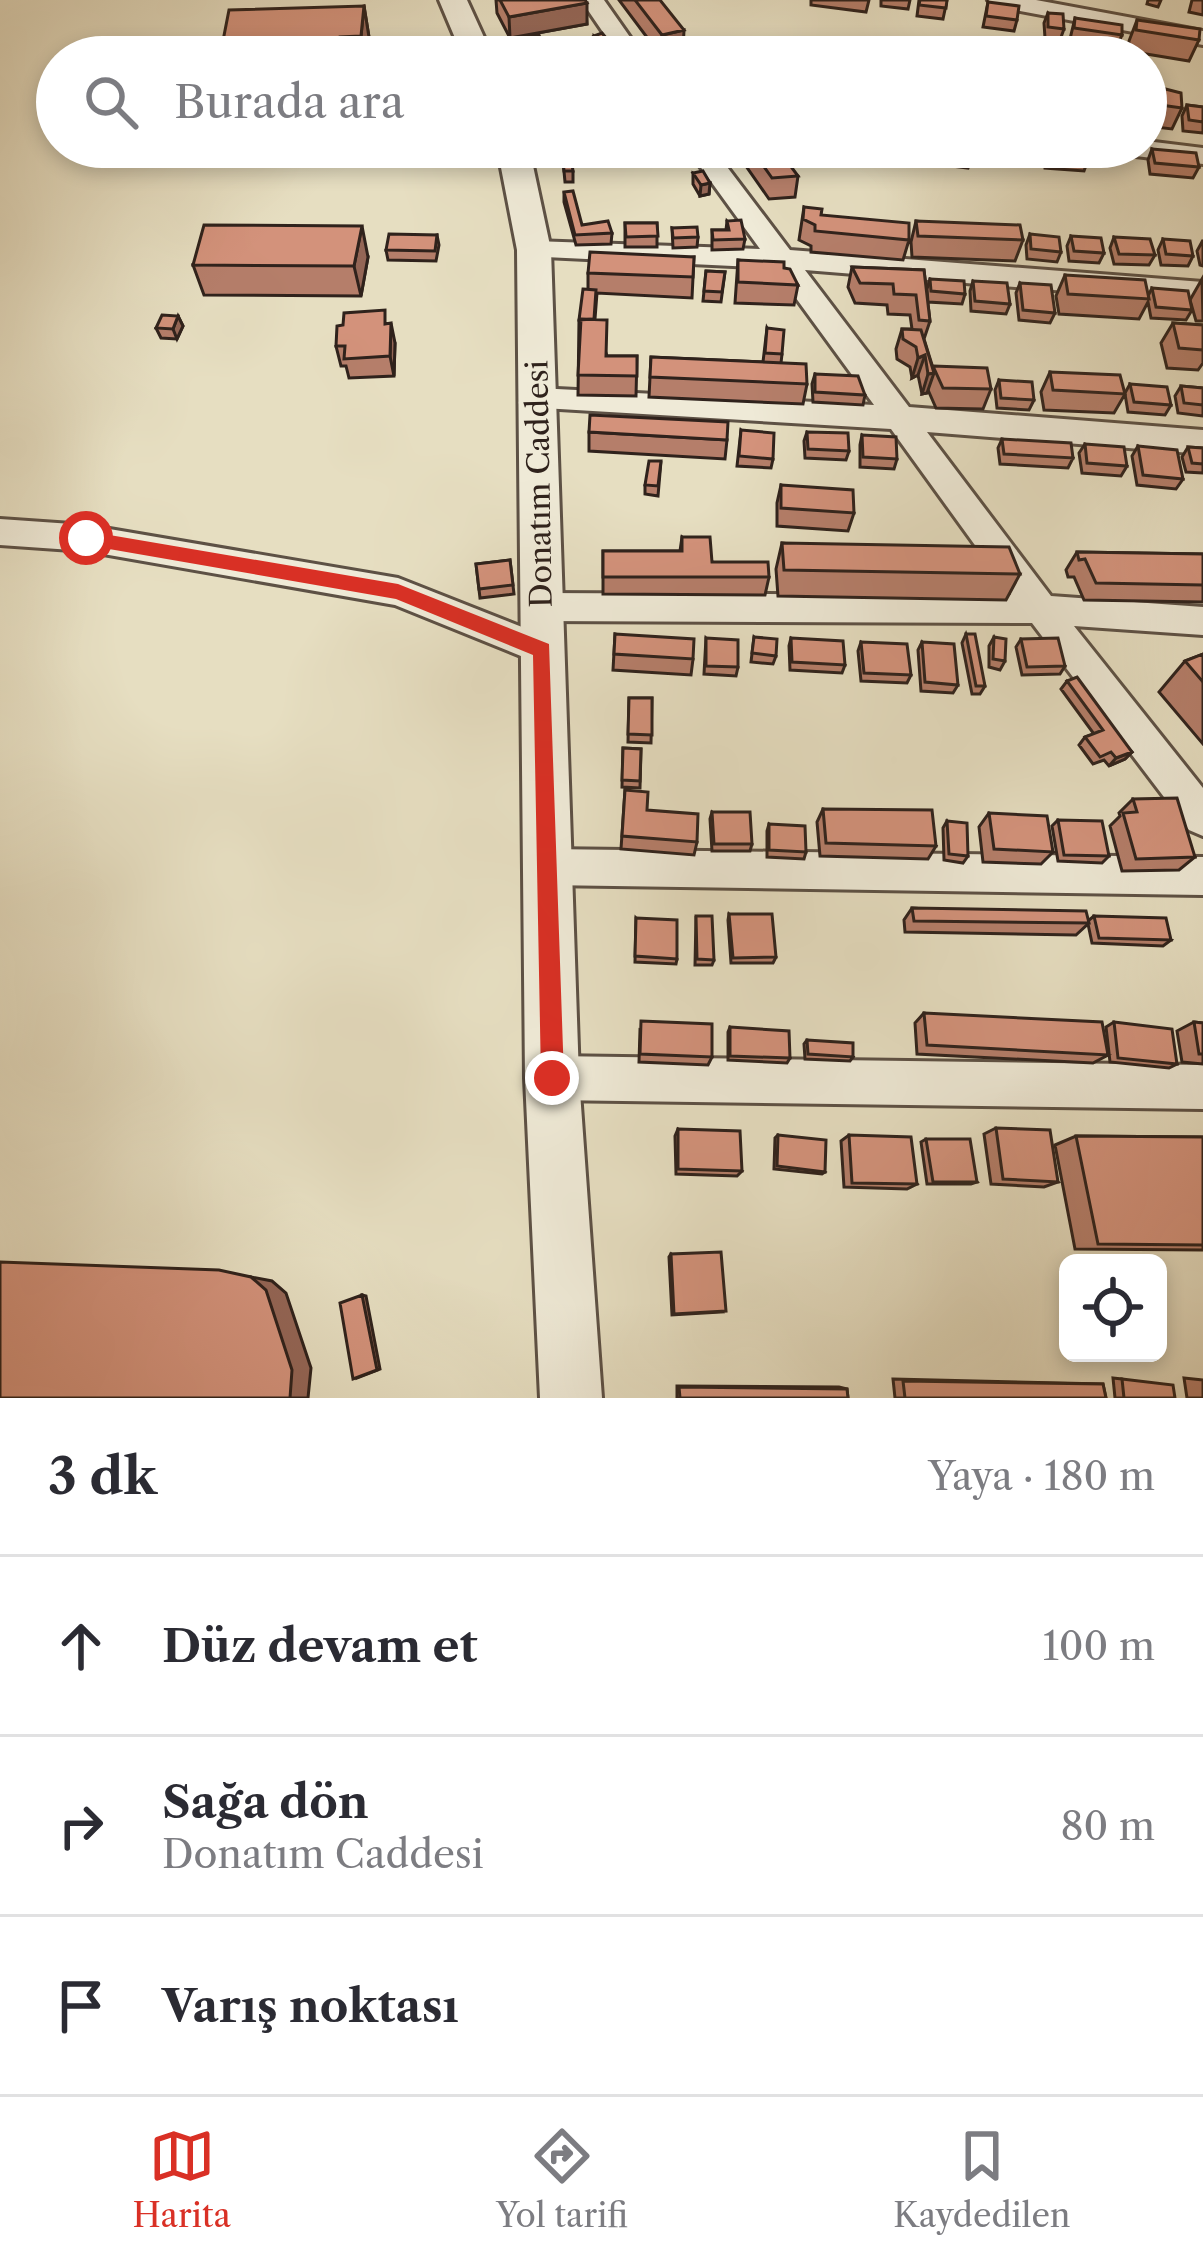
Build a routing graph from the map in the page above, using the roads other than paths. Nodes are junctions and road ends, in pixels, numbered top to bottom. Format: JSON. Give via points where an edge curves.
{"nodes":[{"id":1,"x":453,"y":0,"type":"edge"},
{"id":2,"x":592,"y":0,"type":"edge"},
{"id":3,"x":998,"y":0,"type":"edge"},
{"id":4,"x":469,"y":36,"type":"edge"},
{"id":5,"x":617,"y":36,"type":"edge"},
{"id":6,"x":1203,"y":38,"type":"edge"},
{"id":7,"x":1167,"y":152,"type":"edge"},
{"id":8,"x":1203,"y":156,"type":"edge"},
{"id":9,"x":517,"y":168,"type":"edge"},
{"id":10,"x":715,"y":168,"type":"edge"},
{"id":11,"x":534,"y":250,"type":"junction"},
{"id":12,"x":785,"y":259,"type":"junction"},
{"id":13,"x":1203,"y":292,"type":"edge"},
{"id":14,"x":537,"y":399,"type":"junction"},
{"id":15,"x":899,"y":418,"type":"junction"},
{"id":16,"x":1203,"y":442,"type":"edge"},
{"id":17,"x":0,"y":532,"type":"edge"},
{"id":18,"x":1041,"y":609,"type":"junction"},
{"id":19,"x":1203,"y":621,"type":"edge"},
{"id":20,"x":542,"y":629,"type":"junction"},
{"id":21,"x":1203,"y":818,"type":"edge"},
{"id":22,"x":547,"y":866,"type":"junction"},
{"id":23,"x":1203,"y":876,"type":"edge"},
{"id":24,"x":552,"y":1078,"type":"junction"},
{"id":25,"x":1203,"y":1087,"type":"edge"},
{"id":26,"x":571,"y":1398,"type":"edge"}],
"edges":[{"from":1,"to":4,"type":"street"},
{"from":2,"to":5,"type":"street"},
{"from":3,"to":6,"type":"street"},
{"from":7,"to":8,"type":"street"},
{"from":9,"to":11,"type":"street","name":"Donatım Caddesi"},
{"from":10,"to":12,"type":"street"},
{"from":11,"to":12,"type":"street"},
{"from":11,"to":14,"type":"street","name":"Donatım Caddesi"},
{"from":12,"to":13,"type":"street"},
{"from":12,"to":15,"type":"street"},
{"from":14,"to":15,"type":"street"},
{"from":14,"to":20,"type":"street","name":"Donatım Caddesi"},
{"from":15,"to":16,"type":"street"},
{"from":15,"to":18,"type":"street"},
{"from":17,"to":20,"type":"street","via":[[86,538],[398,592]]},
{"from":18,"to":19,"type":"street"},
{"from":18,"to":20,"type":"street"},
{"from":18,"to":21,"type":"street"},
{"from":20,"to":22,"type":"street","name":"Donatım Caddesi"},
{"from":22,"to":23,"type":"street"},
{"from":22,"to":24,"type":"street","name":"Donatım Caddesi"},
{"from":24,"to":25,"type":"street"},
{"from":24,"to":26,"type":"street","name":"Donatım Caddesi"}]}
